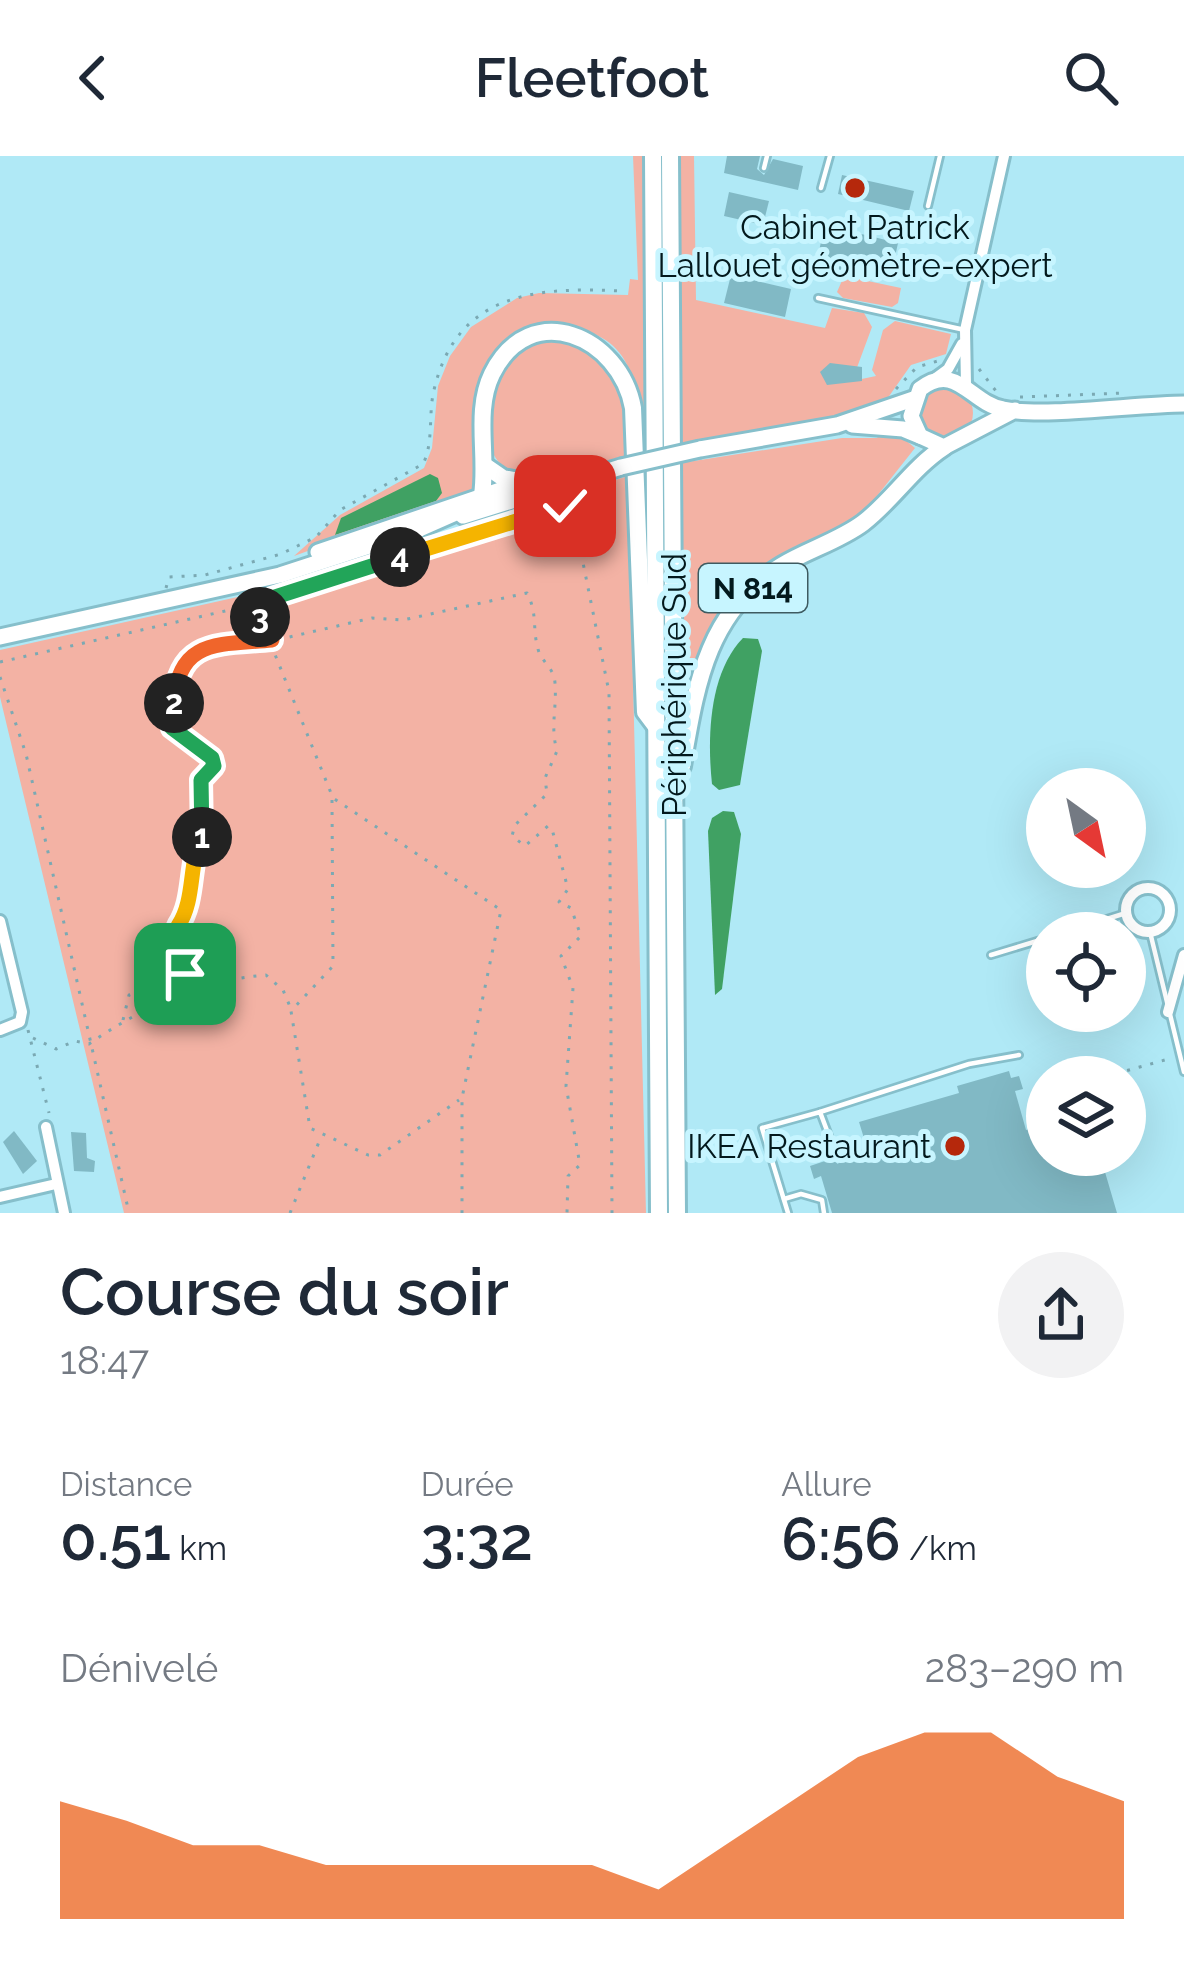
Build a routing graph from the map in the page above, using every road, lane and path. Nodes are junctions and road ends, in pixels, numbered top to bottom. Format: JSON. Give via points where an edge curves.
{"nodes":[{"id":1,"x":653,"y":156,"type":"edge"},
{"id":2,"x":670,"y":156,"type":"edge"},
{"id":3,"x":767,"y":156,"type":"edge"},
{"id":4,"x":830,"y":156,"type":"edge"},
{"id":5,"x":940,"y":156,"type":"edge"},
{"id":6,"x":1004,"y":156,"type":"edge"},
{"id":7,"x":764,"y":168,"type":"dead end"},
{"id":8,"x":821,"y":188,"type":"dead end"},
{"id":9,"x":928,"y":206,"type":"dead end"},
{"id":10,"x":622,"y":291,"type":"dead end"},
{"id":11,"x":818,"y":298,"type":"dead end"},
{"id":12,"x":965,"y":335,"type":"junction"},
{"id":13,"x":928,"y":383,"type":"junction"},
{"id":14,"x":969,"y":390,"type":"junction"},
{"id":15,"x":1138,"y":393,"type":"dead end"},
{"id":16,"x":914,"y":399,"type":"junction"},
{"id":17,"x":1011,"y":404,"type":"junction"},
{"id":18,"x":1184,"y":404,"type":"edge"},
{"id":19,"x":837,"y":424,"type":"junction"},
{"id":20,"x":973,"y":432,"type":"junction"},
{"id":21,"x":920,"y":436,"type":"junction"},
{"id":22,"x":944,"y":446,"type":"junction"},
{"id":23,"x":487,"y":467,"type":"junction"},
{"id":24,"x":621,"y":467,"type":"junction"},
{"id":25,"x":524,"y":482,"type":"junction"},
{"id":26,"x":482,"y":495,"type":"junction"},
{"id":27,"x":407,"y":534,"type":"junction"},
{"id":28,"x":285,"y":558,"type":"junction"},
{"id":29,"x":208,"y":593,"type":"junction"},
{"id":30,"x":168,"y":602,"type":"junction"},
{"id":31,"x":256,"y":610,"type":"junction"},
{"id":32,"x":0,"y":637,"type":"edge"},
{"id":33,"x":272,"y":640,"type":"junction"},
{"id":34,"x":0,"y":662,"type":"edge"},
{"id":35,"x":0,"y":677,"type":"edge"},
{"id":36,"x":657,"y":729,"type":"junction"},
{"id":37,"x":333,"y":798,"type":"junction"},
{"id":38,"x":675,"y":808,"type":"junction"},
{"id":39,"x":1170,"y":909,"type":"junction"},
{"id":40,"x":1184,"y":909,"type":"edge"},
{"id":41,"x":1126,"y":912,"type":"edge"},
{"id":42,"x":0,"y":921,"type":"edge"},
{"id":43,"x":1146,"y":931,"type":"edge"},
{"id":44,"x":1150,"y":932,"type":"junction"},
{"id":45,"x":1026,"y":944,"type":"edge"},
{"id":46,"x":991,"y":955,"type":"dead end"},
{"id":47,"x":1184,"y":956,"type":"edge"},
{"id":48,"x":166,"y":983,"type":"junction"},
{"id":49,"x":167,"y":1002,"type":"junction"},
{"id":50,"x":291,"y":1011,"type":"junction"},
{"id":51,"x":1168,"y":1012,"type":"junction"},
{"id":52,"x":123,"y":1020,"type":"junction"},
{"id":53,"x":28,"y":1028,"type":"dead end"},
{"id":54,"x":0,"y":1030,"type":"edge"},
{"id":55,"x":33,"y":1038,"type":"junction"},
{"id":56,"x":89,"y":1044,"type":"junction"},
{"id":57,"x":1019,"y":1055,"type":"dead end"},
{"id":58,"x":1172,"y":1058,"type":"dead end"},
{"id":59,"x":1146,"y":1065,"type":"edge"},
{"id":60,"x":1184,"y":1072,"type":"edge"},
{"id":61,"x":462,"y":1098,"type":"junction"},
{"id":62,"x":820,"y":1112,"type":"junction"},
{"id":63,"x":49,"y":1113,"type":"dead end"},
{"id":64,"x":46,"y":1127,"type":"dead end"},
{"id":65,"x":322,"y":1135,"type":"junction"},
{"id":66,"x":836,"y":1157,"type":"dead end"},
{"id":67,"x":56,"y":1184,"type":"junction"},
{"id":68,"x":0,"y":1197,"type":"edge"},
{"id":69,"x":784,"y":1199,"type":"junction"},
{"id":70,"x":64,"y":1213,"type":"edge"},
{"id":71,"x":129,"y":1213,"type":"edge"},
{"id":72,"x":290,"y":1213,"type":"edge"},
{"id":73,"x":462,"y":1213,"type":"edge"},
{"id":74,"x":567,"y":1213,"type":"edge"},
{"id":75,"x":612,"y":1213,"type":"edge"},
{"id":76,"x":659,"y":1213,"type":"edge"},
{"id":77,"x":677,"y":1213,"type":"edge"},
{"id":78,"x":788,"y":1213,"type":"edge"},
{"id":79,"x":824,"y":1213,"type":"edge"}],
"edges":[{"from":1,"to":36,"type":"highway","name":"Périphérique Sud","number":"N 814"},
{"from":2,"to":38,"type":"highway","name":"Périphérique Sud","number":"N 814"},
{"from":3,"to":7,"type":"lane"},
{"from":4,"to":8,"type":"lane"},
{"from":5,"to":9,"type":"lane"},
{"from":6,"to":12,"type":"street"},
{"from":10,"to":28,"type":"path","via":[[540,290],[478,316],[439,372],[422,464],[340,510]]},
{"from":11,"to":12,"type":"lane"},
{"from":12,"to":13,"type":"street","via":[[948,368]]},
{"from":12,"to":14,"type":"street"},
{"from":13,"to":14,"type":"main road","via":[[947,379]]},
{"from":13,"to":16,"type":"main road"},
{"from":14,"to":17,"type":"main road","via":[[1000,409]]},
{"from":14,"to":20,"type":"main road","via":[[979,412]]},
{"from":15,"to":17,"type":"path"},
{"from":16,"to":19,"type":"main road"},
{"from":16,"to":21,"type":"main road"},
{"from":17,"to":18,"type":"main road"},
{"from":17,"to":20,"type":"main road"},
{"from":19,"to":21,"type":"main road"},
{"from":19,"to":24,"type":"main road","bridge":true},
{"from":20,"to":22,"type":"main road"},
{"from":21,"to":22,"type":"main road"},
{"from":22,"to":38,"type":"highway","number":"N 814","via":[[863,523],[777,568],[730,612],[693,691]]},
{"from":23,"to":25,"type":"highway"},
{"from":23,"to":26,"type":"highway"},
{"from":23,"to":36,"type":"highway","number":"N 814","via":[[485,395],[510,350],[560,333],[591,341],[614,360],[632,403],[645,712]]},
{"from":24,"to":25,"type":"main road"},
{"from":24,"to":27,"type":"main road"},
{"from":25,"to":26,"type":"main road"},
{"from":26,"to":27,"type":"highway"},
{"from":26,"to":28,"type":"main road"},
{"from":27,"to":29,"type":"main road"},
{"from":28,"to":29,"type":"main road"},
{"from":28,"to":30,"type":"path","via":[[169,577]]},
{"from":29,"to":30,"type":"main road"},
{"from":30,"to":32,"type":"main road"},
{"from":31,"to":33,"type":"path"},
{"from":31,"to":34,"type":"path"},
{"from":31,"to":75,"type":"path","via":[[272,598],[572,503],[609,692]]},
{"from":33,"to":37,"type":"path"},
{"from":33,"to":48,"type":"path","via":[[196,651],[175,691],[172,728],[214,766],[201,780],[202,837],[178,926],[192,944],[181,953],[183,978]]},
{"from":33,"to":74,"type":"path","via":[[527,593],[538,615],[538,653],[555,674],[549,730],[556,751],[547,794],[512,836],[525,845],[552,829],[568,889],[559,902],[571,908],[581,936],[561,956],[572,988],[566,1086],[580,1165],[568,1176]]},
{"from":35,"to":56,"type":"path","via":[[26,754]]},
{"from":36,"to":76,"type":"highway","name":"Périphérique Sud","number":"N 814"},
{"from":37,"to":50,"type":"path","via":[[333,966]]},
{"from":37,"to":61,"type":"path","via":[[501,910]]},
{"from":38,"to":77,"type":"highway","name":"Périphérique Sud","number":"N 814"},
{"from":39,"to":40,"type":"street"},
{"from":39,"to":41,"type":"street","via":[[1162,893],[1145,888],[1130,896]]},
{"from":39,"to":44,"type":"street","via":[[1165,924]]},
{"from":42,"to":54,"type":"street","via":[[22,1012],[20,1022]]},
{"from":43,"to":44,"type":"street"},
{"from":44,"to":51,"type":"lane"},
{"from":45,"to":46,"type":"lane"},
{"from":47,"to":51,"type":"street"},
{"from":48,"to":49,"type":"path"},
{"from":48,"to":52,"type":"path","via":[[129,995]]},
{"from":49,"to":50,"type":"path","via":[[215,979],[266,975]]},
{"from":49,"to":52,"type":"path"},
{"from":50,"to":65,"type":"path","via":[[310,1128]]},
{"from":51,"to":60,"type":"lane"},
{"from":52,"to":56,"type":"path"},
{"from":53,"to":55,"type":"path"},
{"from":55,"to":56,"type":"path","via":[[61,1049]]},
{"from":55,"to":63,"type":"path"},
{"from":56,"to":71,"type":"path"},
{"from":57,"to":62,"type":"lane"},
{"from":58,"to":59,"type":"path"},
{"from":61,"to":65,"type":"path","via":[[380,1155]]},
{"from":61,"to":73,"type":"path"},
{"from":62,"to":66,"type":"lane"},
{"from":62,"to":69,"type":"lane","via":[[762,1128]]},
{"from":64,"to":67,"type":"street"},
{"from":65,"to":72,"type":"path"},
{"from":67,"to":68,"type":"street"},
{"from":67,"to":70,"type":"street"},
{"from":69,"to":78,"type":"lane"},
{"from":69,"to":79,"type":"lane","via":[[812,1196]]}]}
